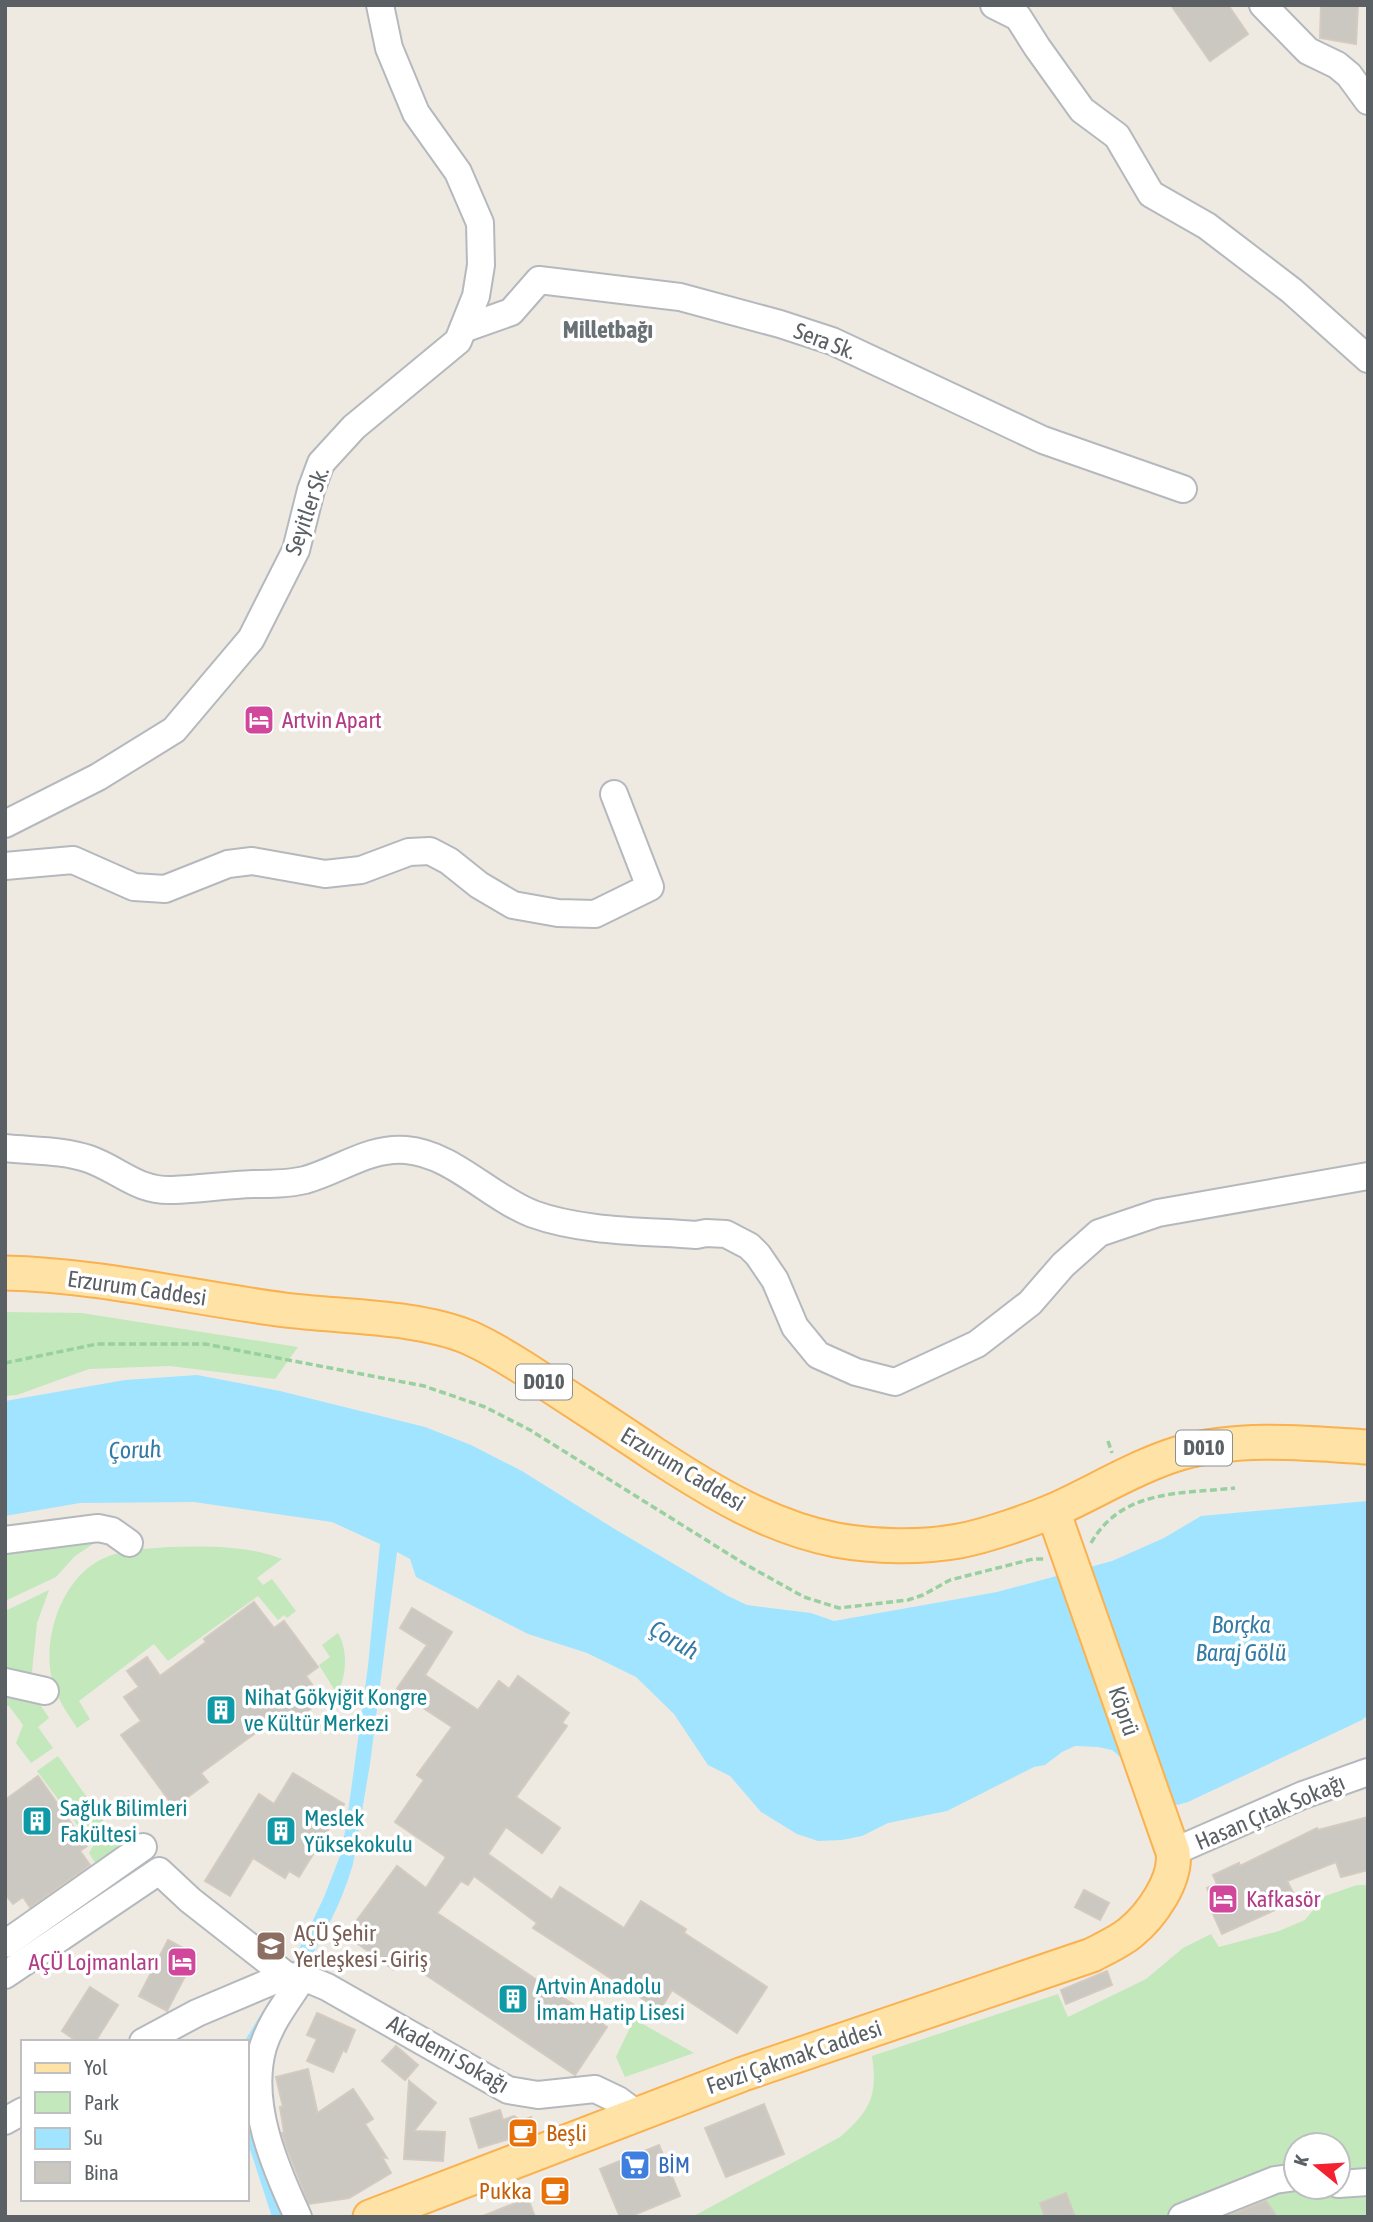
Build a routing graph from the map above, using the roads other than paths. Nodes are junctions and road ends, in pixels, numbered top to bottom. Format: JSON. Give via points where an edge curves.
{"nodes":[{"id":1,"x":380,"y":5,"type":"edge"},
{"id":2,"x":993,"y":5,"type":"edge"},
{"id":3,"x":1263,"y":5,"type":"edge"},
{"id":4,"x":1368,"y":101,"type":"edge"},
{"id":5,"x":463,"y":329,"type":"junction"},
{"id":6,"x":1368,"y":359,"type":"edge"},
{"id":7,"x":1183,"y":489,"type":"dead end"},
{"id":8,"x":614,"y":794,"type":"dead end"},
{"id":9,"x":5,"y":824,"type":"edge"},
{"id":10,"x":5,"y":866,"type":"edge"},
{"id":11,"x":5,"y":1149,"type":"edge"},
{"id":12,"x":1368,"y":1176,"type":"edge"},
{"id":13,"x":5,"y":1273,"type":"edge"},
{"id":14,"x":1368,"y":1447,"type":"edge"},
{"id":15,"x":1053,"y":1511,"type":"junction"},
{"id":16,"x":5,"y":1540,"type":"edge"},
{"id":17,"x":129,"y":1543,"type":"dead end"},
{"id":18,"x":5,"y":1682,"type":"edge"},
{"id":19,"x":45,"y":1691,"type":"dead end"},
{"id":20,"x":1368,"y":1772,"type":"edge"},
{"id":21,"x":143,"y":1847,"type":"dead end"},
{"id":22,"x":1173,"y":1853,"type":"junction"},
{"id":23,"x":5,"y":1944,"type":"edge"},
{"id":24,"x":5,"y":1975,"type":"edge"},
{"id":25,"x":295,"y":1977,"type":"junction"},
{"id":26,"x":147,"y":2040,"type":"edge"},
{"id":27,"x":21,"y":2112,"type":"edge"},
{"id":28,"x":637,"y":2114,"type":"junction"},
{"id":29,"x":5,"y":2121,"type":"edge"},
{"id":30,"x":1282,"y":2179,"type":"edge"},
{"id":31,"x":298,"y":2217,"type":"edge"},
{"id":32,"x":370,"y":2217,"type":"edge"},
{"id":33,"x":1182,"y":2217,"type":"edge"}],
"edges":[{"from":1,"to":5,"type":"street","name":"Seyitler Sk.","via":[[389,48],[416,113],[458,172],[480,223],[481,265],[476,296]]},
{"from":2,"to":6,"type":"street","via":[[1018,17],[1082,110],[1117,136],[1151,194],[1207,226],[1292,291]]},
{"from":3,"to":4,"type":"street","via":[[1308,51],[1349,75]]},
{"from":5,"to":7,"type":"street","name":"Sera Sk.","via":[[510,312],[539,280],[680,297],[832,341],[1043,440]]},
{"from":5,"to":9,"type":"street","name":"Seyitler Sk.","via":[[458,341],[354,427],[321,463],[296,550],[251,639],[174,730],[98,777]]},
{"from":8,"to":10,"type":"street","via":[[650,887],[595,914],[513,905],[430,851],[408,852],[361,870],[325,874],[252,861],[228,864],[165,889],[134,887],[73,860]]},
{"from":11,"to":12,"type":"street","via":[[87,1158],[141,1186],[169,1190],[290,1183],[371,1153],[420,1152],[447,1162],[511,1204],[555,1221],[716,1233],[738,1239],[758,1255],[775,1280],[795,1327],[818,1355],[895,1382],[977,1345],[1030,1303],[1099,1233],[1158,1213]]},
{"from":13,"to":15,"type":"main road","name":"Erzurum Caddesi","number":"D010","via":[[453,1331],[526,1370],[711,1490],[760,1516],[811,1534],[878,1545],[961,1541]]},
{"from":14,"to":15,"type":"main road","name":"Erzurum Caddesi","number":"D010","via":[[1269,1443],[1180,1453]]},
{"from":15,"to":22,"type":"main road","name":"Köprü"},
{"from":16,"to":17,"type":"street","via":[[99,1528]]},
{"from":18,"to":19,"type":"street"},
{"from":20,"to":22,"type":"street","name":"Hasan Çıtak Sokağı","via":[[1303,1795]]},
{"from":21,"to":23,"type":"street"},
{"from":22,"to":28,"type":"main road","name":"Fevzi Çakmak Caddesi","via":[[1168,1882],[1153,1908],[1131,1932],[1101,1950]]},
{"from":24,"to":25,"type":"street","name":"Akademi Sokağı","via":[[159,1871],[200,1908]]},
{"from":25,"to":26,"type":"street","via":[[197,2013]]},
{"from":25,"to":28,"type":"street","name":"Akademi Sokağı","via":[[340,1993],[508,2090],[538,2095],[594,2089]]},
{"from":25,"to":31,"type":"street","via":[[268,2033],[258,2085],[277,2168]]},
{"from":27,"to":29,"type":"street"},
{"from":28,"to":32,"type":"main road","name":"Fevzi Çakmak Caddesi"},
{"from":30,"to":33,"type":"street"}]}
